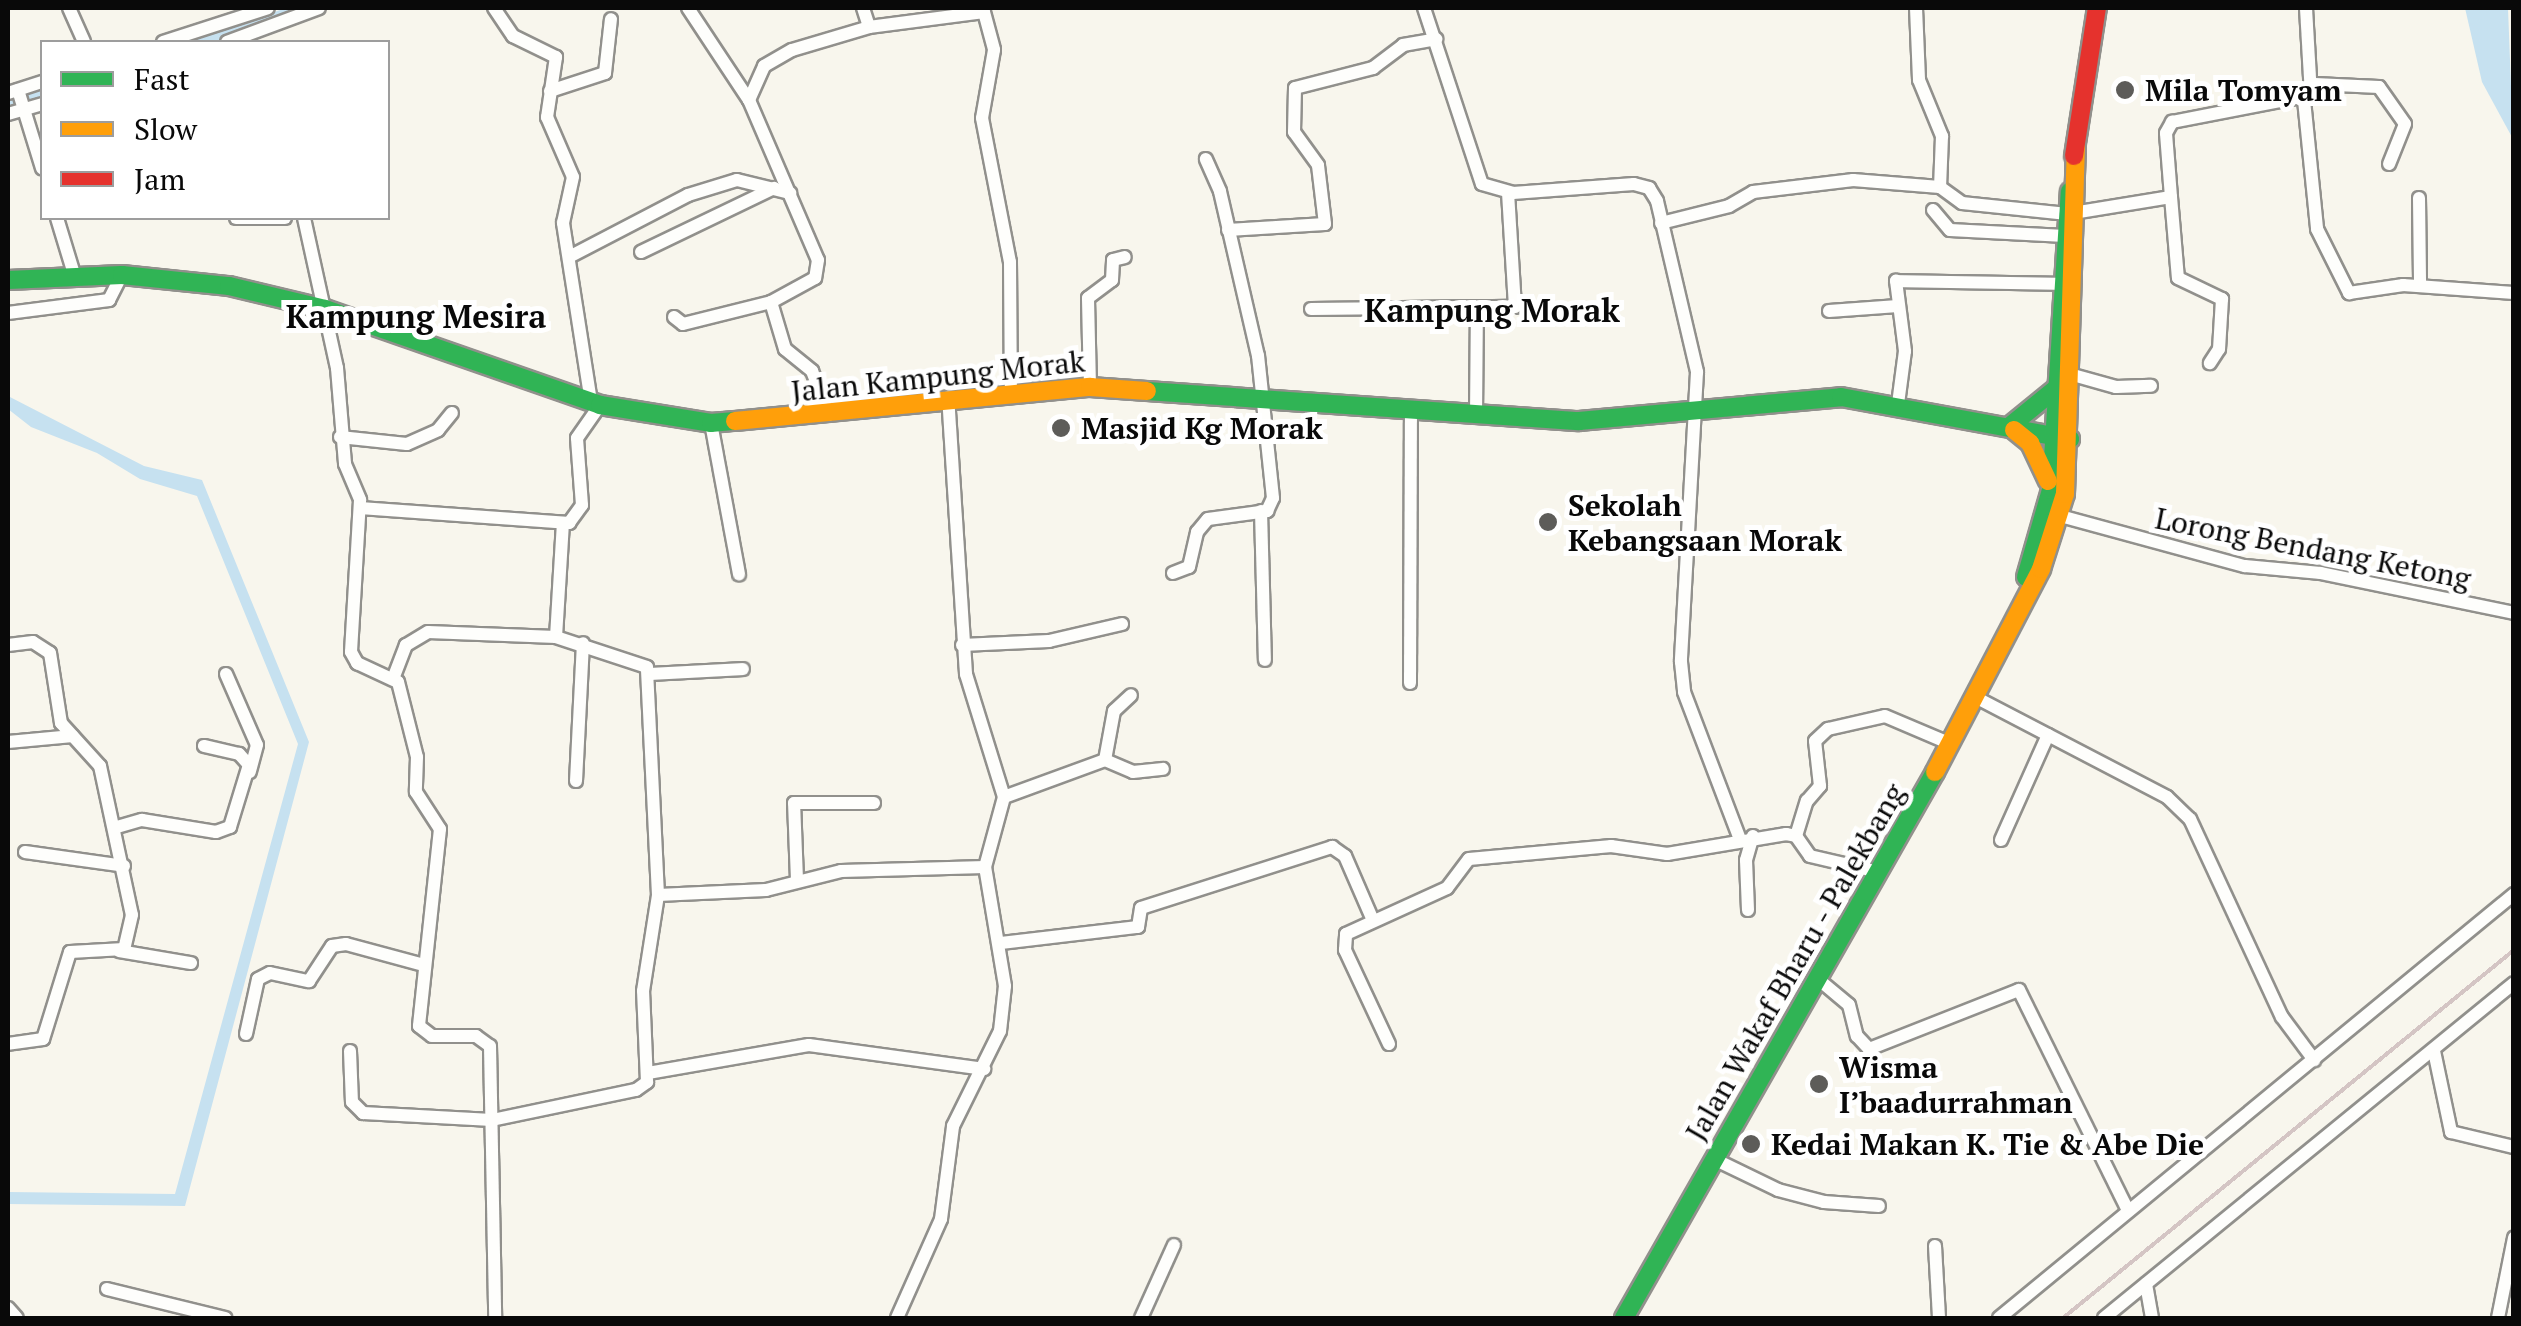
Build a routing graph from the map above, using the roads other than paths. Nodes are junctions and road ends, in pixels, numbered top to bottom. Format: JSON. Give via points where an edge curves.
{"nodes":[{"id":1,"x":68,"y":8,"type":"edge"},
{"id":2,"x":268,"y":8,"type":"edge"},
{"id":3,"x":319,"y":8,"type":"edge"},
{"id":4,"x":494,"y":8,"type":"edge"},
{"id":5,"x":688,"y":8,"type":"edge"},
{"id":6,"x":863,"y":8,"type":"edge"},
{"id":7,"x":1424,"y":8,"type":"edge"},
{"id":8,"x":1916,"y":8,"type":"edge"},
{"id":9,"x":2097,"y":8,"type":"edge"},
{"id":10,"x":2306,"y":8,"type":"edge"},
{"id":11,"x":985,"y":10,"type":"edge"},
{"id":12,"x":611,"y":19,"type":"dead end"},
{"id":13,"x":868,"y":27,"type":"junction"},
{"id":14,"x":1436,"y":39,"type":"junction"},
{"id":15,"x":83,"y":40,"type":"edge"},
{"id":16,"x":169,"y":40,"type":"edge"},
{"id":17,"x":233,"y":40,"type":"edge"},
{"id":18,"x":40,"y":83,"type":"edge"},
{"id":19,"x":2315,"y":84,"type":"junction"},
{"id":20,"x":548,"y":92,"type":"junction"},
{"id":21,"x":19,"y":98,"type":"edge"},
{"id":22,"x":749,"y":100,"type":"junction"},
{"id":23,"x":2304,"y":100,"type":"junction"},
{"id":24,"x":8,"y":114,"type":"edge"},
{"id":25,"x":1206,"y":159,"type":"dead end"},
{"id":26,"x":40,"y":162,"type":"edge"},
{"id":27,"x":2389,"y":164,"type":"dead end"},
{"id":28,"x":1940,"y":187,"type":"junction"},
{"id":29,"x":774,"y":188,"type":"junction"},
{"id":30,"x":790,"y":192,"type":"junction"},
{"id":31,"x":1508,"y":192,"type":"junction"},
{"id":32,"x":2172,"y":197,"type":"junction"},
{"id":33,"x":2419,"y":198,"type":"dead end"},
{"id":34,"x":1933,"y":210,"type":"dead end"},
{"id":35,"x":2073,"y":213,"type":"junction"},
{"id":36,"x":58,"y":220,"type":"edge"},
{"id":37,"x":304,"y":220,"type":"edge"},
{"id":38,"x":1661,"y":223,"type":"junction"},
{"id":39,"x":1228,"y":230,"type":"junction"},
{"id":40,"x":2065,"y":236,"type":"junction"},
{"id":41,"x":641,"y":252,"type":"dead end"},
{"id":42,"x":568,"y":257,"type":"junction"},
{"id":43,"x":1126,"y":257,"type":"dead end"},
{"id":44,"x":74,"y":274,"type":"junction"},
{"id":45,"x":122,"y":275,"type":"junction"},
{"id":46,"x":8,"y":280,"type":"edge"},
{"id":47,"x":2064,"y":284,"type":"junction"},
{"id":48,"x":2420,"y":286,"type":"junction"},
{"id":49,"x":2514,"y":293,"type":"edge"},
{"id":50,"x":771,"y":302,"type":"junction"},
{"id":51,"x":1898,"y":306,"type":"junction"},
{"id":52,"x":324,"y":309,"type":"junction"},
{"id":53,"x":1477,"y":309,"type":"junction"},
{"id":54,"x":1311,"y":310,"type":"dead end"},
{"id":55,"x":1830,"y":312,"type":"dead end"},
{"id":56,"x":8,"y":313,"type":"edge"},
{"id":57,"x":674,"y":317,"type":"dead end"},
{"id":58,"x":2210,"y":363,"type":"dead end"},
{"id":59,"x":2066,"y":381,"type":"junction"},
{"id":60,"x":2151,"y":386,"type":"dead end"},
{"id":61,"x":1090,"y":387,"type":"junction"},
{"id":62,"x":1010,"y":391,"type":"junction"},
{"id":63,"x":948,"y":398,"type":"junction"},
{"id":64,"x":1263,"y":399,"type":"junction"},
{"id":65,"x":595,"y":403,"type":"junction"},
{"id":66,"x":1898,"y":404,"type":"junction"},
{"id":67,"x":1694,"y":410,"type":"junction"},
{"id":68,"x":1411,"y":411,"type":"junction"},
{"id":69,"x":452,"y":413,"type":"dead end"},
{"id":70,"x":829,"y":415,"type":"junction"},
{"id":71,"x":1476,"y":416,"type":"junction"},
{"id":72,"x":711,"y":423,"type":"junction"},
{"id":73,"x":2010,"y":426,"type":"junction"},
{"id":74,"x":340,"y":436,"type":"junction"},
{"id":75,"x":2063,"y":438,"type":"junction"},
{"id":76,"x":2051,"y":490,"type":"junction"},
{"id":77,"x":360,"y":508,"type":"junction"},
{"id":78,"x":1260,"y":511,"type":"junction"},
{"id":79,"x":2053,"y":514,"type":"junction"},
{"id":80,"x":562,"y":524,"type":"junction"},
{"id":81,"x":1173,"y":573,"type":"dead end"},
{"id":82,"x":738,"y":574,"type":"dead end"},
{"id":83,"x":2514,"y":613,"type":"edge"},
{"id":84,"x":1122,"y":624,"type":"dead end"},
{"id":85,"x":556,"y":637,"type":"junction"},
{"id":86,"x":583,"y":644,"type":"junction"},
{"id":87,"x":8,"y":645,"type":"edge"},
{"id":88,"x":962,"y":645,"type":"junction"},
{"id":89,"x":1265,"y":660,"type":"dead end"},
{"id":90,"x":743,"y":669,"type":"dead end"},
{"id":91,"x":226,"y":674,"type":"dead end"},
{"id":92,"x":651,"y":674,"type":"junction"},
{"id":93,"x":394,"y":677,"type":"junction"},
{"id":94,"x":1410,"y":683,"type":"dead end"},
{"id":95,"x":1131,"y":695,"type":"dead end"},
{"id":96,"x":1977,"y":698,"type":"junction"},
{"id":97,"x":2048,"y":735,"type":"junction"},
{"id":98,"x":73,"y":736,"type":"junction"},
{"id":99,"x":8,"y":742,"type":"edge"},
{"id":100,"x":1951,"y":744,"type":"junction"},
{"id":101,"x":204,"y":746,"type":"dead end"},
{"id":102,"x":1105,"y":760,"type":"junction"},
{"id":103,"x":1163,"y":768,"type":"dead end"},
{"id":104,"x":248,"y":774,"type":"junction"},
{"id":105,"x":576,"y":781,"type":"dead end"},
{"id":106,"x":1004,"y":797,"type":"junction"},
{"id":107,"x":874,"y":802,"type":"dead end"},
{"id":108,"x":117,"y":827,"type":"junction"},
{"id":109,"x":1746,"y":836,"type":"junction"},
{"id":110,"x":1796,"y":836,"type":"junction"},
{"id":111,"x":2002,"y":840,"type":"dead end"},
{"id":112,"x":25,"y":852,"type":"dead end"},
{"id":113,"x":124,"y":866,"type":"junction"},
{"id":114,"x":985,"y":867,"type":"junction"},
{"id":115,"x":1879,"y":872,"type":"junction"},
{"id":116,"x":797,"y":880,"type":"junction"},
{"id":117,"x":2514,"y":894,"type":"edge"},
{"id":118,"x":658,"y":895,"type":"junction"},
{"id":119,"x":1748,"y":910,"type":"dead end"},
{"id":120,"x":1372,"y":918,"type":"junction"},
{"id":121,"x":1001,"y":942,"type":"junction"},
{"id":122,"x":116,"y":951,"type":"junction"},
{"id":123,"x":192,"y":963,"type":"dead end"},
{"id":124,"x":424,"y":965,"type":"junction"},
{"id":125,"x":1818,"y":979,"type":"junction"},
{"id":126,"x":2514,"y":983,"type":"edge"},
{"id":127,"x":246,"y":1034,"type":"dead end"},
{"id":128,"x":8,"y":1044,"type":"edge"},
{"id":129,"x":1388,"y":1044,"type":"dead end"},
{"id":130,"x":350,"y":1051,"type":"dead end"},
{"id":131,"x":2434,"y":1051,"type":"junction"},
{"id":132,"x":2314,"y":1060,"type":"junction"},
{"id":133,"x":984,"y":1069,"type":"junction"},
{"id":134,"x":648,"y":1074,"type":"junction"},
{"id":135,"x":492,"y":1120,"type":"junction"},
{"id":136,"x":2514,"y":1147,"type":"edge"},
{"id":137,"x":1714,"y":1159,"type":"junction"},
{"id":138,"x":1879,"y":1206,"type":"dead end"},
{"id":139,"x":2128,"y":1212,"type":"junction"},
{"id":140,"x":2514,"y":1238,"type":"edge"},
{"id":141,"x":1174,"y":1245,"type":"dead end"},
{"id":142,"x":1935,"y":1246,"type":"dead end"},
{"id":143,"x":2146,"y":1284,"type":"junction"},
{"id":144,"x":107,"y":1289,"type":"dead end"},
{"id":145,"x":8,"y":1308,"type":"edge"},
{"id":146,"x":17,"y":1318,"type":"edge"},
{"id":147,"x":226,"y":1318,"type":"edge"},
{"id":148,"x":495,"y":1318,"type":"edge"},
{"id":149,"x":898,"y":1318,"type":"edge"},
{"id":150,"x":1141,"y":1318,"type":"edge"},
{"id":151,"x":1624,"y":1318,"type":"edge"},
{"id":152,"x":1939,"y":1318,"type":"edge"},
{"id":153,"x":1999,"y":1318,"type":"edge"},
{"id":154,"x":2104,"y":1318,"type":"edge"},
{"id":155,"x":2152,"y":1318,"type":"edge"},
{"id":156,"x":2498,"y":1318,"type":"edge"}],
"edges":[{"from":1,"to":15,"type":"street"},
{"from":2,"to":16,"type":"street"},
{"from":3,"to":17,"type":"street"},
{"from":4,"to":20,"type":"street","via":[[513,36],[556,58]]},
{"from":5,"to":22,"type":"street"},
{"from":6,"to":13,"type":"street"},
{"from":7,"to":14,"type":"street"},
{"from":8,"to":28,"type":"street","via":[[1919,80],[1942,136]]},
{"from":9,"to":35,"type":"main road","name":"Jalan Wakaf Bharu - Palekbang"},
{"from":10,"to":19,"type":"street"},
{"from":11,"to":13,"type":"street"},
{"from":11,"to":62,"type":"street","via":[[994,50],[982,118],[1010,262]]},
{"from":12,"to":20,"type":"street","via":[[605,72]]},
{"from":13,"to":22,"type":"street","via":[[777,57],[764,66]]},
{"from":14,"to":31,"type":"street","via":[[1478,177]]},
{"from":14,"to":39,"type":"street","via":[[1403,44],[1359,72],[1294,88],[1294,132],[1318,165],[1324,224]]},
{"from":18,"to":21,"type":"street"},
{"from":19,"to":23,"type":"street"},
{"from":19,"to":27,"type":"street","via":[[2379,86],[2405,124]]},
{"from":20,"to":42,"type":"street","via":[[548,123],[573,177],[563,224]]},
{"from":21,"to":24,"type":"street"},
{"from":21,"to":26,"type":"street"},
{"from":22,"to":30,"type":"street"},
{"from":23,"to":32,"type":"street","via":[[2172,122],[2166,133]]},
{"from":23,"to":48,"type":"street","via":[[2316,229],[2350,293]]},
{"from":25,"to":39,"type":"street"},
{"from":28,"to":35,"type":"street","via":[[1962,203]]},
{"from":28,"to":38,"type":"street","via":[[1854,180],[1754,192]]},
{"from":29,"to":30,"type":"street"},
{"from":29,"to":41,"type":"street"},
{"from":29,"to":42,"type":"street","via":[[740,179],[690,194]]},
{"from":30,"to":50,"type":"street","via":[[819,266],[815,278]]},
{"from":31,"to":38,"type":"street","via":[[1643,185],[1654,193]]},
{"from":31,"to":53,"type":"street","via":[[1517,306]]},
{"from":32,"to":35,"type":"street"},
{"from":32,"to":58,"type":"street","via":[[2178,278],[2222,299],[2219,350]]},
{"from":33,"to":48,"type":"street"},
{"from":34,"to":40,"type":"street","via":[[1950,230]]},
{"from":35,"to":40,"type":"main road","name":"Jalan Wakaf Bharu - Palekbang"},
{"from":35,"to":59,"type":"main road","name":"Jalan Wakaf Bharu - Palekbang"},
{"from":36,"to":44,"type":"street"},
{"from":37,"to":52,"type":"street"},
{"from":38,"to":67,"type":"street","via":[[1694,341]]},
{"from":39,"to":64,"type":"street"},
{"from":40,"to":47,"type":"main road","name":"Jalan Wakaf Bharu - Palekbang"},
{"from":42,"to":65,"type":"street"},
{"from":43,"to":61,"type":"street","via":[[1112,260],[1112,280],[1088,298]]},
{"from":44,"to":45,"type":"main road","name":"Jalan Kampung Morak"},
{"from":44,"to":46,"type":"main road","name":"Jalan Kampung Morak"},
{"from":45,"to":52,"type":"main road","name":"Jalan Kampung Morak","via":[[230,286]]},
{"from":45,"to":56,"type":"street","via":[[109,300]]},
{"from":47,"to":51,"type":"street","via":[[1896,281]]},
{"from":47,"to":59,"type":"main road","name":"Jalan Wakaf Bharu - Palekbang"},
{"from":48,"to":49,"type":"street"},
{"from":50,"to":57,"type":"street","via":[[685,323]]},
{"from":50,"to":70,"type":"street","via":[[785,349],[812,370]]},
{"from":51,"to":55,"type":"street"},
{"from":51,"to":66,"type":"street","via":[[1906,351]]},
{"from":52,"to":65,"type":"main road","name":"Jalan Kampung Morak"},
{"from":52,"to":74,"type":"street","via":[[337,368]]},
{"from":53,"to":54,"type":"street"},
{"from":53,"to":71,"type":"street"},
{"from":59,"to":60,"type":"street"},
{"from":59,"to":73,"type":"main road"},
{"from":59,"to":75,"type":"main road","name":"Jalan Wakaf Bharu - Palekbang"},
{"from":61,"to":62,"type":"main road","name":"Jalan Kampung Morak"},
{"from":61,"to":64,"type":"main road","name":"Jalan Kampung Morak"},
{"from":62,"to":63,"type":"main road","name":"Jalan Kampung Morak"},
{"from":63,"to":70,"type":"main road","name":"Jalan Kampung Morak"},
{"from":63,"to":88,"type":"street"},
{"from":64,"to":68,"type":"main road","name":"Jalan Kampung Morak"},
{"from":64,"to":78,"type":"street","via":[[1274,498],[1272,507]]},
{"from":65,"to":72,"type":"main road","name":"Jalan Kampung Morak"},
{"from":65,"to":80,"type":"street","via":[[577,438],[580,515]]},
{"from":66,"to":67,"type":"main road","name":"Jalan Kampung Morak","via":[[1819,397]]},
{"from":66,"to":73,"type":"main road","name":"Jalan Kampung Morak"},
{"from":67,"to":71,"type":"main road","name":"Jalan Kampung Morak","via":[[1578,421]]},
{"from":67,"to":109,"type":"street","via":[[1680,662],[1684,692]]},
{"from":68,"to":71,"type":"main road","name":"Jalan Kampung Morak"},
{"from":68,"to":94,"type":"street"},
{"from":69,"to":74,"type":"street","via":[[438,430],[407,444]]},
{"from":70,"to":72,"type":"main road","name":"Jalan Kampung Morak"},
{"from":72,"to":82,"type":"street"},
{"from":73,"to":75,"type":"main road","name":"Jalan Kampung Morak"},
{"from":73,"to":76,"type":"main road","via":[[2037,454]]},
{"from":74,"to":77,"type":"street"},
{"from":75,"to":76,"type":"main road","name":"Jalan Wakaf Bharu - Palekbang"},
{"from":75,"to":79,"type":"main road","name":"Jalan Wakaf Bharu - Palekbang"},
{"from":76,"to":79,"type":"main road","name":"Jalan Wakaf Bharu - Palekbang"},
{"from":77,"to":80,"type":"street"},
{"from":77,"to":93,"type":"street","via":[[351,652],[357,664]]},
{"from":78,"to":81,"type":"street","via":[[1216,514],[1198,532],[1189,567]]},
{"from":78,"to":89,"type":"street"},
{"from":79,"to":83,"type":"street","name":"Lorong Bendang Ketong","via":[[2245,566],[2320,573]]},
{"from":79,"to":96,"type":"main road","name":"Jalan Wakaf Bharu - Palekbang"},
{"from":80,"to":85,"type":"street"},
{"from":84,"to":88,"type":"street","via":[[1049,641]]},
{"from":85,"to":86,"type":"street"},
{"from":85,"to":93,"type":"street","via":[[428,632],[406,645]]},
{"from":86,"to":92,"type":"street","via":[[640,661]]},
{"from":86,"to":105,"type":"street"},
{"from":87,"to":98,"type":"street","via":[[33,642],[50,653],[57,709]]},
{"from":88,"to":106,"type":"street"},
{"from":90,"to":92,"type":"street"},
{"from":91,"to":104,"type":"street","via":[[257,745]]},
{"from":92,"to":118,"type":"street","via":[[648,748]]},
{"from":93,"to":124,"type":"street","via":[[416,757],[416,792],[440,829]]},
{"from":95,"to":102,"type":"street","via":[[1114,711]]},
{"from":96,"to":97,"type":"street"},
{"from":96,"to":100,"type":"main road","name":"Jalan Wakaf Bharu - Palekbang"},
{"from":97,"to":111,"type":"street"},
{"from":97,"to":132,"type":"street","via":[[2167,797],[2190,819],[2282,1017]]},
{"from":98,"to":99,"type":"street"},
{"from":98,"to":108,"type":"street","via":[[99,764]]},
{"from":100,"to":110,"type":"street","via":[[1885,716],[1828,729],[1815,742],[1820,786],[1807,801]]},
{"from":100,"to":115,"type":"main road","name":"Jalan Wakaf Bharu - Palekbang"},
{"from":101,"to":104,"type":"street","via":[[239,754]]},
{"from":102,"to":103,"type":"street","via":[[1133,772]]},
{"from":102,"to":106,"type":"street"},
{"from":104,"to":108,"type":"street","via":[[234,821],[224,830],[142,820]]},
{"from":106,"to":114,"type":"street"},
{"from":107,"to":116,"type":"street","via":[[794,803]]},
{"from":108,"to":113,"type":"street"},
{"from":109,"to":110,"type":"street"},
{"from":109,"to":119,"type":"street"},
{"from":109,"to":120,"type":"street","via":[[1666,854],[1611,846],[1479,857],[1462,863],[1447,888]]},
{"from":110,"to":115,"type":"street","via":[[1810,856]]},
{"from":112,"to":113,"type":"street"},
{"from":113,"to":122,"type":"street","via":[[132,936],[127,948]]},
{"from":114,"to":116,"type":"street","via":[[840,871]]},
{"from":114,"to":121,"type":"street"},
{"from":115,"to":125,"type":"main road","name":"Jalan Wakaf Bharu - Palekbang"},
{"from":116,"to":118,"type":"street","via":[[766,890]]},
{"from":117,"to":132,"type":"street"},
{"from":118,"to":134,"type":"street","via":[[643,992]]},
{"from":120,"to":121,"type":"street","via":[[1345,856],[1332,847],[1141,908],[1138,927]]},
{"from":120,"to":129,"type":"street","via":[[1344,942]]},
{"from":121,"to":133,"type":"street","via":[[1000,1031]]},
{"from":122,"to":123,"type":"street"},
{"from":122,"to":128,"type":"street","via":[[70,952],[44,1039]]},
{"from":124,"to":127,"type":"street","via":[[332,946],[309,981],[270,973],[258,979]]},
{"from":124,"to":135,"type":"street","via":[[418,1026],[432,1036],[476,1036],[490,1046]]},
{"from":125,"to":137,"type":"main road","name":"Jalan Wakaf Bharu - Palekbang"},
{"from":125,"to":139,"type":"street","via":[[1850,1004],[1856,1036],[1869,1049],[2020,990]]},
{"from":126,"to":131,"type":"street"},
{"from":130,"to":135,"type":"street","via":[[358,1112]]},
{"from":131,"to":136,"type":"street","via":[[2451,1132]]},
{"from":131,"to":143,"type":"street"},
{"from":132,"to":139,"type":"street"},
{"from":133,"to":134,"type":"street","via":[[810,1046]]},
{"from":133,"to":149,"type":"street","via":[[953,1126],[941,1219]]},
{"from":134,"to":135,"type":"street","via":[[636,1090]]},
{"from":135,"to":148,"type":"street"},
{"from":137,"to":138,"type":"street","via":[[1778,1190]]},
{"from":137,"to":151,"type":"main road","name":"Jalan Wakaf Bharu - Palekbang"},
{"from":139,"to":153,"type":"street"},
{"from":140,"to":156,"type":"street"},
{"from":141,"to":150,"type":"street"},
{"from":142,"to":152,"type":"street"},
{"from":143,"to":154,"type":"street"},
{"from":143,"to":155,"type":"street"},
{"from":144,"to":147,"type":"street"},
{"from":145,"to":146,"type":"street"}]}
